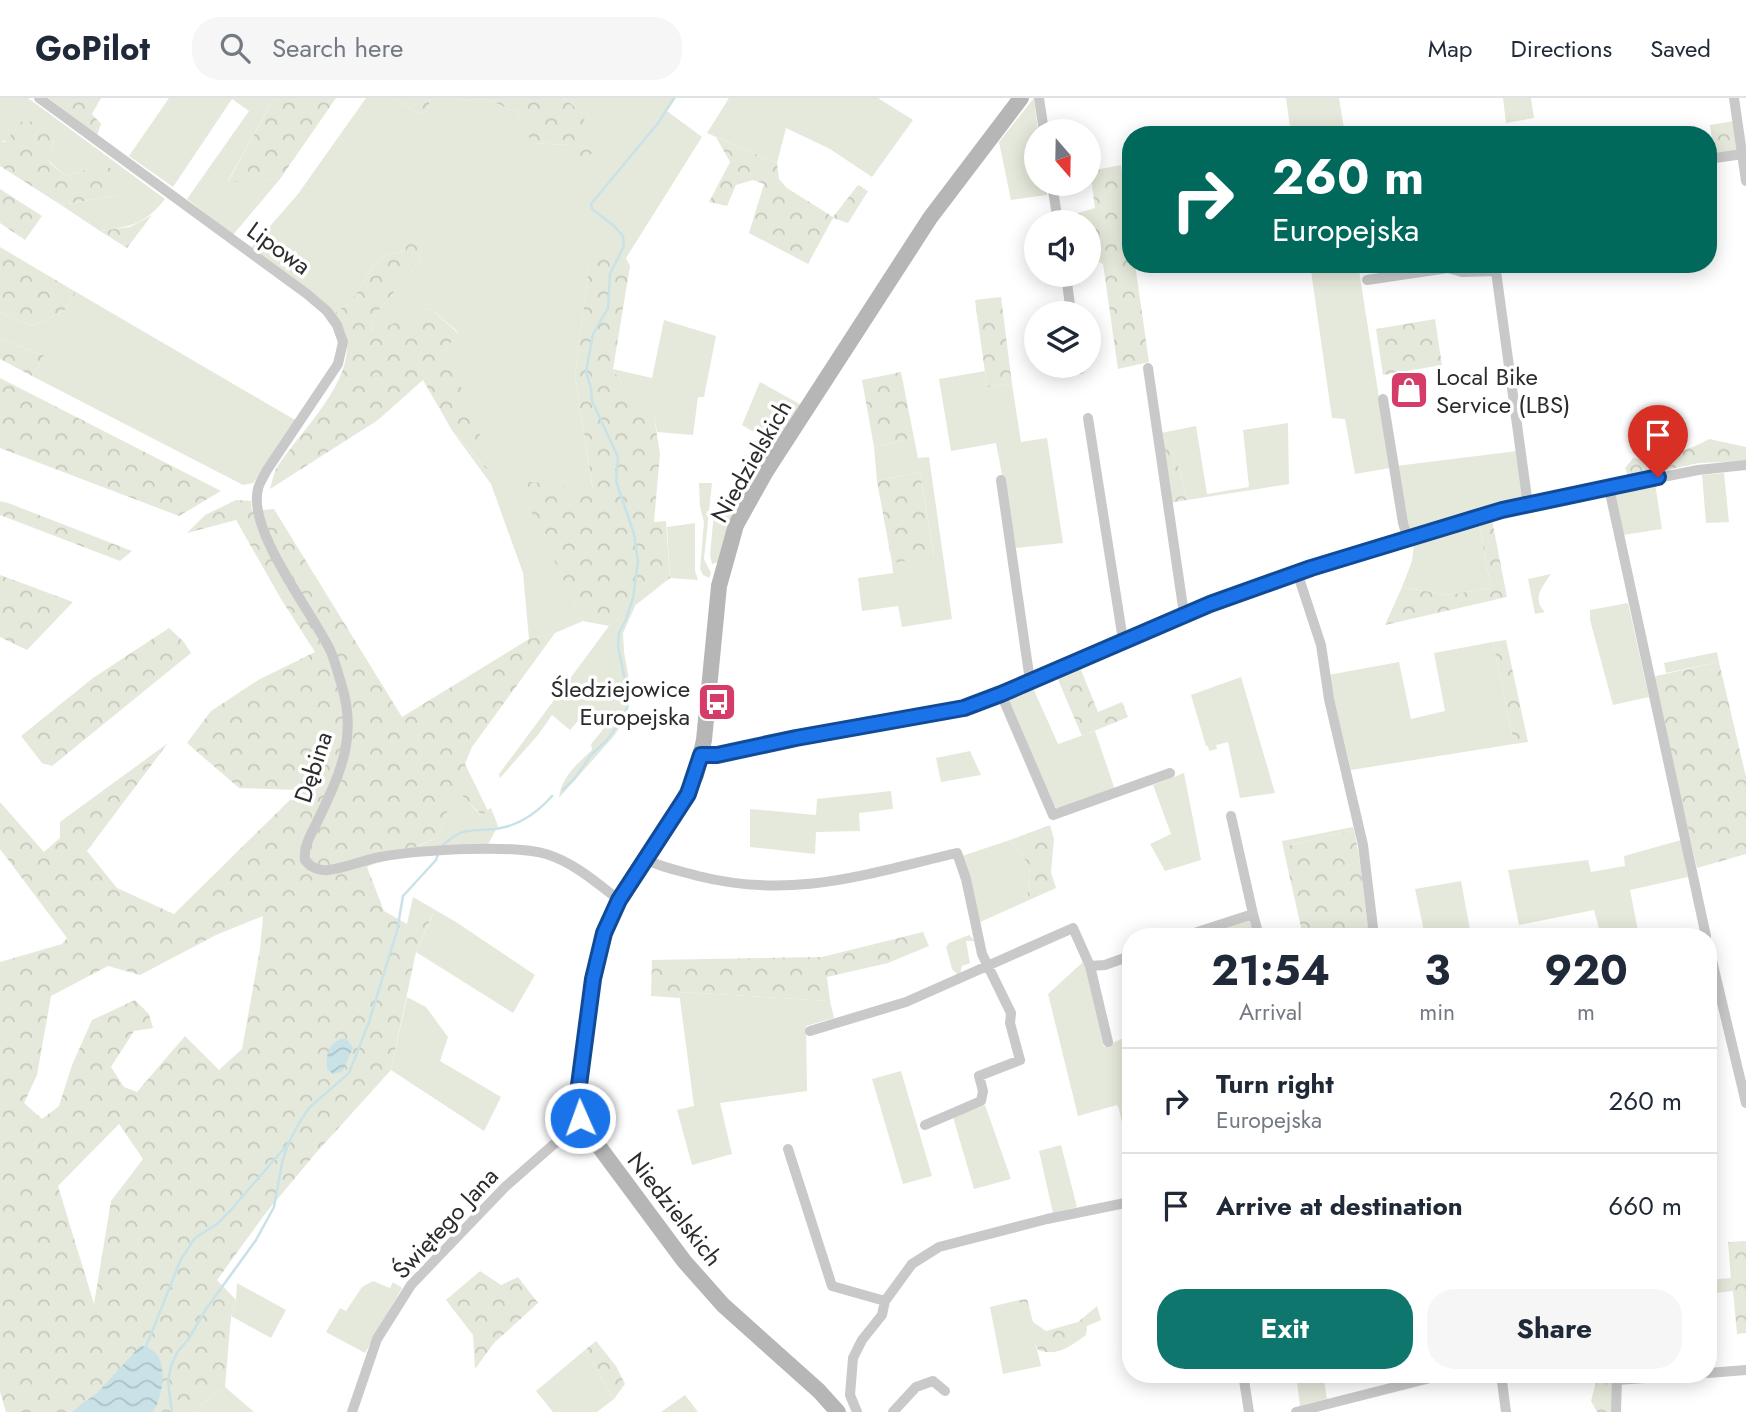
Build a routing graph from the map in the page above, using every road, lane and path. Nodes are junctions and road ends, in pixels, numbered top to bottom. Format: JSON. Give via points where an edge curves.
{"nodes":[{"id":1,"x":39,"y":98,"type":"edge"},
{"id":2,"x":1021,"y":98,"type":"edge"},
{"id":3,"x":1039,"y":98,"type":"edge"},
{"id":4,"x":1734,"y":98,"type":"edge"},
{"id":5,"x":1042,"y":119,"type":"edge"},
{"id":6,"x":1743,"y":155,"type":"junction"},
{"id":7,"x":1717,"y":158,"type":"edge"},
{"id":8,"x":1746,"y":181,"type":"edge"},
{"id":9,"x":1414,"y":273,"type":"edge"},
{"id":10,"x":1496,"y":273,"type":"edge"},
{"id":11,"x":1367,"y":280,"type":"dead end"},
{"id":12,"x":1148,"y":368,"type":"dead end"},
{"id":13,"x":1383,"y":399,"type":"dead end"},
{"id":14,"x":1088,"y":418,"type":"dead end"},
{"id":15,"x":1746,"y":465,"type":"edge"},
{"id":16,"x":1001,"y":481,"type":"dead end"},
{"id":17,"x":258,"y":488,"type":"joint"},
{"id":18,"x":1609,"y":488,"type":"junction"},
{"id":19,"x":1528,"y":505,"type":"junction"},
{"id":20,"x":1407,"y":537,"type":"junction"},
{"id":21,"x":1297,"y":572,"type":"junction"},
{"id":22,"x":1184,"y":614,"type":"junction"},
{"id":23,"x":1123,"y":640,"type":"junction"},
{"id":24,"x":1030,"y":681,"type":"junction"},
{"id":25,"x":1001,"y":694,"type":"junction"},
{"id":26,"x":701,"y":755,"type":"junction"},
{"id":27,"x":1170,"y":773,"type":"dead end"},
{"id":28,"x":1231,"y":816,"type":"dead end"},
{"id":29,"x":647,"y":860,"type":"junction"},
{"id":30,"x":619,"y":900,"type":"junction"},
{"id":31,"x":1253,"y":914,"type":"junction"},
{"id":32,"x":1210,"y":928,"type":"edge"},
{"id":33,"x":1257,"y":928,"type":"edge"},
{"id":34,"x":1373,"y":928,"type":"edge"},
{"id":35,"x":1704,"y":928,"type":"edge"},
{"id":36,"x":1122,"y":959,"type":"edge"},
{"id":37,"x":1090,"y":966,"type":"junction"},
{"id":38,"x":989,"y":967,"type":"junction"},
{"id":39,"x":1717,"y":981,"type":"edge"},
{"id":40,"x":810,"y":1031,"type":"dead end"},
{"id":41,"x":1108,"y":1042,"type":"dead end"},
{"id":42,"x":1746,"y":1102,"type":"edge"},
{"id":43,"x":583,"y":1125,"type":"junction"},
{"id":44,"x":925,"y":1125,"type":"dead end"},
{"id":45,"x":788,"y":1149,"type":"dead end"},
{"id":46,"x":1122,"y":1204,"type":"edge"},
{"id":47,"x":885,"y":1301,"type":"junction"},
{"id":48,"x":1746,"y":1370,"type":"edge"},
{"id":49,"x":1717,"y":1372,"type":"edge"},
{"id":50,"x":1244,"y":1383,"type":"edge"},
{"id":51,"x":1415,"y":1383,"type":"edge"},
{"id":52,"x":1503,"y":1383,"type":"edge"},
{"id":53,"x":1617,"y":1383,"type":"edge"},
{"id":54,"x":945,"y":1391,"type":"dead end"},
{"id":55,"x":1340,"y":1406,"type":"edge"},
{"id":56,"x":352,"y":1412,"type":"edge"},
{"id":57,"x":838,"y":1412,"type":"edge"},
{"id":58,"x":858,"y":1412,"type":"edge"},
{"id":59,"x":893,"y":1412,"type":"edge"},
{"id":60,"x":1249,"y":1412,"type":"edge"},
{"id":61,"x":1296,"y":1412,"type":"edge"},
{"id":62,"x":1506,"y":1412,"type":"edge"},
{"id":63,"x":1616,"y":1412,"type":"edge"}],
"edges":[{"from":1,"to":17,"type":"street","name":"Lipowa","via":[[307,294],[337,325],[342,342],[338,364]]},
{"from":2,"to":26,"type":"street","name":"Niedzielskich","via":[[930,218],[736,525],[719,586]]},
{"from":3,"to":5,"type":"street"},
{"from":4,"to":6,"type":"street"},
{"from":6,"to":7,"type":"street"},
{"from":6,"to":8,"type":"street"},
{"from":9,"to":11,"type":"street"},
{"from":10,"to":19,"type":"street"},
{"from":12,"to":22,"type":"street"},
{"from":13,"to":20,"type":"street"},
{"from":14,"to":23,"type":"street"},
{"from":15,"to":18,"type":"street"},
{"from":16,"to":24,"type":"street"},
{"from":17,"to":30,"type":"street","name":"Dębina","via":[[257,508],[264,532],[330,652],[349,715],[340,769],[304,860],[328,870],[380,857],[517,850],[549,855]]},
{"from":18,"to":19,"type":"street"},
{"from":18,"to":35,"type":"street"},
{"from":19,"to":20,"type":"street"},
{"from":20,"to":21,"type":"street"},
{"from":21,"to":22,"type":"street"},
{"from":21,"to":34,"type":"street","via":[[1321,645],[1363,845]]},
{"from":22,"to":23,"type":"street"},
{"from":23,"to":24,"type":"street"},
{"from":24,"to":25,"type":"street"},
{"from":25,"to":26,"type":"street","via":[[952,711]]},
{"from":25,"to":27,"type":"street","via":[[1052,815]]},
{"from":26,"to":29,"type":"street","name":"Niedzielskich","via":[[688,794]]},
{"from":28,"to":31,"type":"street"},
{"from":29,"to":30,"type":"street","name":"Niedzielskich"},
{"from":29,"to":38,"type":"street","via":[[707,878],[786,887],[870,875],[957,853]]},
{"from":30,"to":43,"type":"street","name":"Niedzielskich","via":[[604,933],[593,979],[577,1102]]},
{"from":31,"to":32,"type":"street"},
{"from":31,"to":33,"type":"street"},
{"from":36,"to":37,"type":"street"},
{"from":37,"to":38,"type":"street","via":[[1073,928]]},
{"from":37,"to":41,"type":"street"},
{"from":38,"to":40,"type":"street","via":[[906,1002]]},
{"from":38,"to":44,"type":"street","via":[[1011,1013],[1020,1060],[979,1076],[981,1101]]},
{"from":39,"to":42,"type":"street"},
{"from":43,"to":56,"type":"street","name":"Świętego Jana","via":[[505,1187],[411,1285],[377,1339]]},
{"from":43,"to":57,"type":"street","name":"Niedzielskich","via":[[723,1306]]},
{"from":45,"to":47,"type":"street","via":[[832,1286]]},
{"from":46,"to":47,"type":"street","via":[[939,1247],[912,1264]]},
{"from":47,"to":58,"type":"street","via":[[883,1315],[853,1358],[850,1395]]},
{"from":48,"to":49,"type":"street"},
{"from":50,"to":60,"type":"street"},
{"from":51,"to":55,"type":"street"},
{"from":52,"to":62,"type":"street"},
{"from":53,"to":63,"type":"street"},
{"from":54,"to":59,"type":"street","via":[[933,1381],[916,1387]]},
{"from":55,"to":61,"type":"street"}]}
